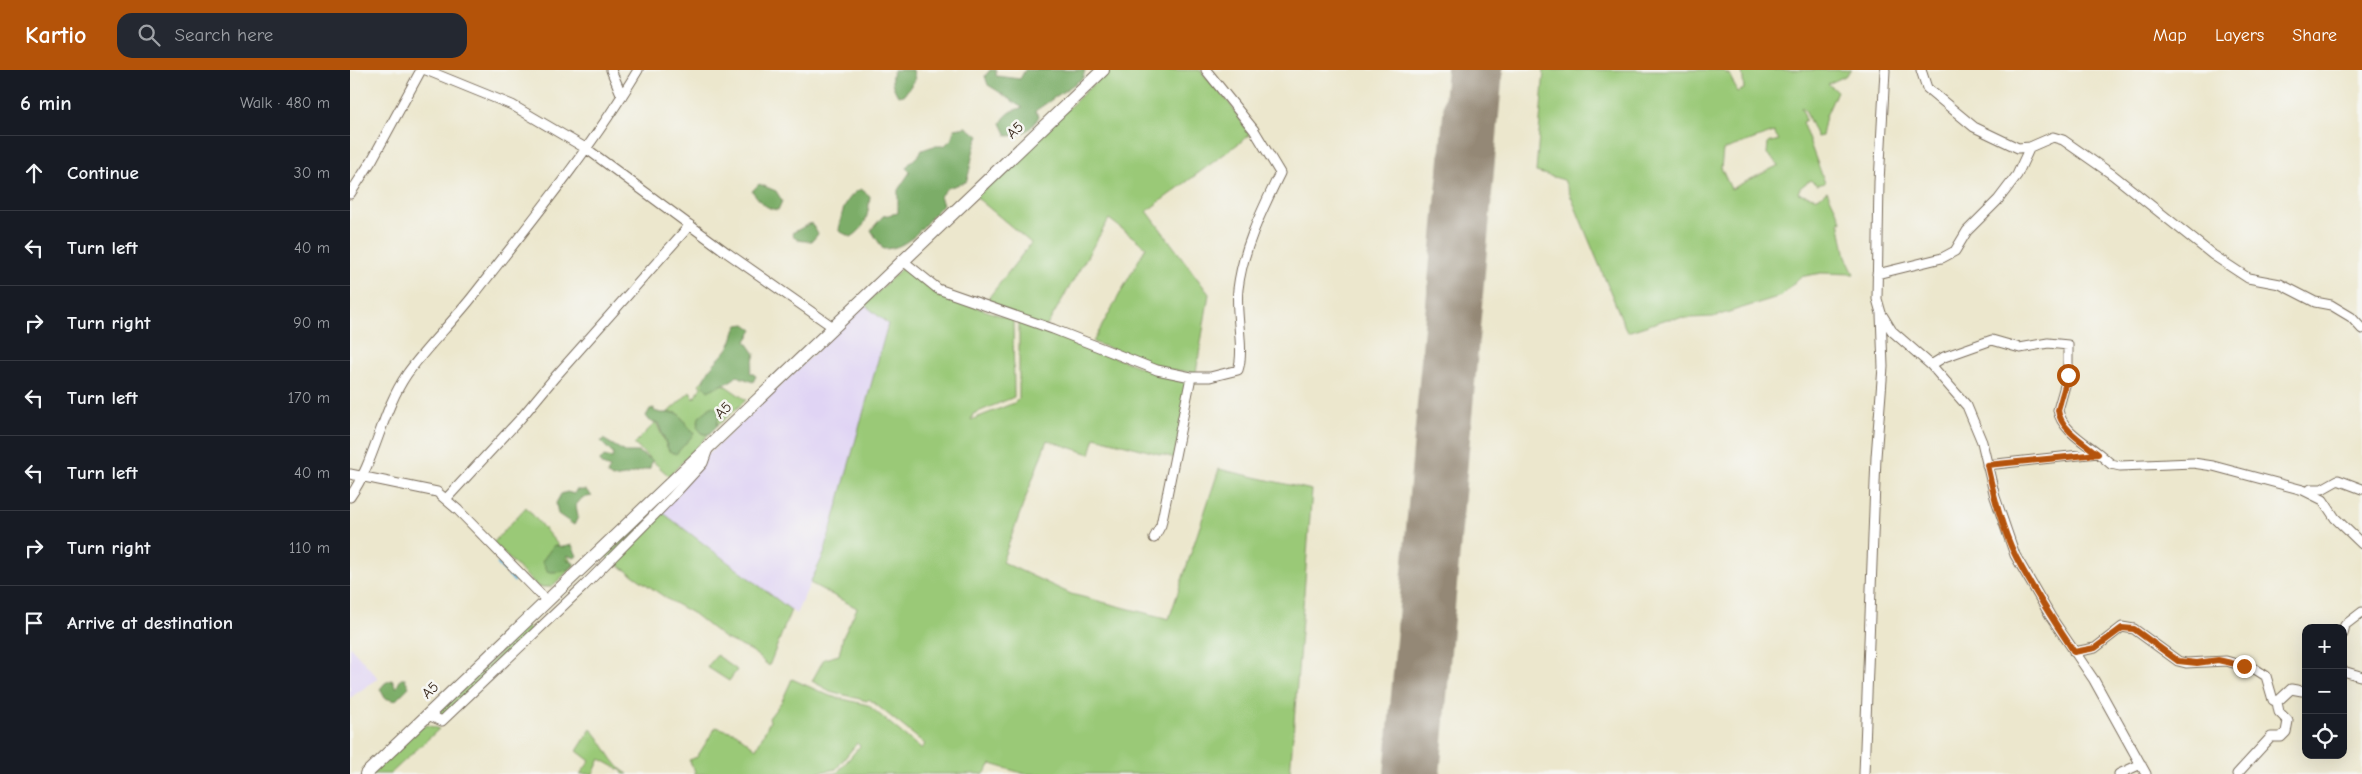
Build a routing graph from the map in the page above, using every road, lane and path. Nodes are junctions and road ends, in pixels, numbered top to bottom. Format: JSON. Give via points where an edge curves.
{"nodes":[{"id":1,"x":421,"y":70,"type":"edge"},
{"id":2,"x":426,"y":70,"type":"edge"},
{"id":3,"x":611,"y":70,"type":"edge"},
{"id":4,"x":638,"y":70,"type":"edge"},
{"id":5,"x":1103,"y":70,"type":"edge"},
{"id":6,"x":1206,"y":70,"type":"edge"},
{"id":7,"x":1885,"y":70,"type":"edge"},
{"id":8,"x":1921,"y":70,"type":"edge"},
{"id":9,"x":622,"y":96,"type":"junction"},
{"id":10,"x":2030,"y":147,"type":"junction"},
{"id":11,"x":587,"y":149,"type":"junction"},
{"id":12,"x":350,"y":194,"type":"edge"},
{"id":13,"x":690,"y":225,"type":"junction"},
{"id":14,"x":902,"y":260,"type":"junction"},
{"id":15,"x":1877,"y":274,"type":"junction"},
{"id":16,"x":1881,"y":313,"type":"junction"},
{"id":17,"x":833,"y":326,"type":"junction"},
{"id":18,"x":2362,"y":329,"type":"edge"},
{"id":19,"x":1931,"y":365,"type":"junction"},
{"id":20,"x":1191,"y":376,"type":"junction"},
{"id":21,"x":709,"y":446,"type":"junction"},
{"id":22,"x":2098,"y":454,"type":"junction"},
{"id":23,"x":1987,"y":465,"type":"junction"},
{"id":24,"x":350,"y":474,"type":"edge"},
{"id":25,"x":364,"y":477,"type":"junction"},
{"id":26,"x":2362,"y":489,"type":"edge"},
{"id":27,"x":2308,"y":492,"type":"junction"},
{"id":28,"x":350,"y":497,"type":"edge"},
{"id":29,"x":446,"y":499,"type":"junction"},
{"id":30,"x":1154,"y":538,"type":"dead end"},
{"id":31,"x":2362,"y":544,"type":"edge"},
{"id":32,"x":546,"y":601,"type":"junction"},
{"id":33,"x":2362,"y":612,"type":"edge"},
{"id":34,"x":2345,"y":624,"type":"edge"},
{"id":35,"x":2074,"y":652,"type":"junction"},
{"id":36,"x":2347,"y":672,"type":"edge"},
{"id":37,"x":2360,"y":676,"type":"dead end"},
{"id":38,"x":2302,"y":691,"type":"edge"},
{"id":39,"x":2277,"y":702,"type":"junction"},
{"id":40,"x":428,"y":715,"type":"junction"},
{"id":41,"x":2141,"y":764,"type":"junction"},
{"id":42,"x":366,"y":774,"type":"edge"},
{"id":43,"x":1864,"y":774,"type":"edge"},
{"id":44,"x":2119,"y":774,"type":"edge"},
{"id":45,"x":2146,"y":774,"type":"edge"},
{"id":46,"x":2237,"y":774,"type":"edge"}],
"edges":[{"from":1,"to":12,"type":"street"},
{"from":2,"to":11,"type":"street","via":[[512,105]]},
{"from":3,"to":9,"type":"street"},
{"from":4,"to":9,"type":"street"},
{"from":5,"to":14,"type":"highway","name":"A5","number":"A5"},
{"from":6,"to":20,"type":"street","via":[[1250,123],[1280,173],[1254,226],[1238,289],[1241,361],[1238,370],[1210,377]]},
{"from":7,"to":15,"type":"street","via":[[1878,182]]},
{"from":8,"to":10,"type":"street","via":[[1927,88],[1974,127],[2009,145]]},
{"from":9,"to":11,"type":"street"},
{"from":10,"to":15,"type":"street","via":[[2017,175],[1967,232],[1955,251],[1942,258]]},
{"from":10,"to":18,"type":"street","via":[[2053,137],[2063,140],[2248,278],[2280,284],[2306,299],[2331,305],[2351,317]]},
{"from":11,"to":13,"type":"street"},
{"from":11,"to":25,"type":"street","via":[[406,376],[392,399]]},
{"from":13,"to":17,"type":"street"},
{"from":13,"to":29,"type":"street"},
{"from":14,"to":17,"type":"highway","name":"A5","number":"A5"},
{"from":14,"to":20,"type":"street","via":[[938,289],[1157,370]]},
{"from":15,"to":16,"type":"street","via":[[1876,299]]},
{"from":16,"to":19,"type":"street","via":[[1892,331]]},
{"from":16,"to":43,"type":"street","via":[[1883,367],[1876,457]]},
{"from":17,"to":21,"type":"highway","name":"A5","number":"A5"},
{"from":19,"to":22,"type":"street","via":[[1992,340],[2020,348],[2048,343],[2068,345],[2068,375],[2059,416]]},
{"from":19,"to":23,"type":"street","via":[[1967,406],[1982,442]]},
{"from":20,"to":30,"type":"street","via":[[1161,525]]},
{"from":21,"to":32,"type":"highway","name":"A5","number":"A5"},
{"from":21,"to":40,"type":"street","via":[[703,464],[584,586],[442,721]]},
{"from":22,"to":23,"type":"street"},
{"from":22,"to":27,"type":"street","via":[[2111,464],[2120,466],[2193,463],[2213,466]]},
{"from":23,"to":35,"type":"street","via":[[2015,555]]},
{"from":24,"to":25,"type":"street"},
{"from":25,"to":28,"type":"street"},
{"from":25,"to":29,"type":"street","via":[[426,488]]},
{"from":26,"to":27,"type":"street","via":[[2338,480]]},
{"from":27,"to":31,"type":"street","via":[[2323,500],[2335,518]]},
{"from":29,"to":32,"type":"street"},
{"from":32,"to":40,"type":"highway","name":"A5","number":"A5"},
{"from":33,"to":34,"type":"street"},
{"from":35,"to":39,"type":"street","via":[[2095,648],[2122,628],[2134,629],[2178,661],[2226,661],[2262,672],[2273,700]]},
{"from":35,"to":41,"type":"street","via":[[2094,680]]},
{"from":36,"to":37,"type":"street"},
{"from":38,"to":39,"type":"street","via":[[2292,689]]},
{"from":39,"to":46,"type":"street","via":[[2279,712],[2288,721],[2286,732],[2281,737],[2271,737]]},
{"from":40,"to":42,"type":"highway","name":"A5","number":"A5"},
{"from":41,"to":44,"type":"street"},
{"from":41,"to":45,"type":"street"}]}
